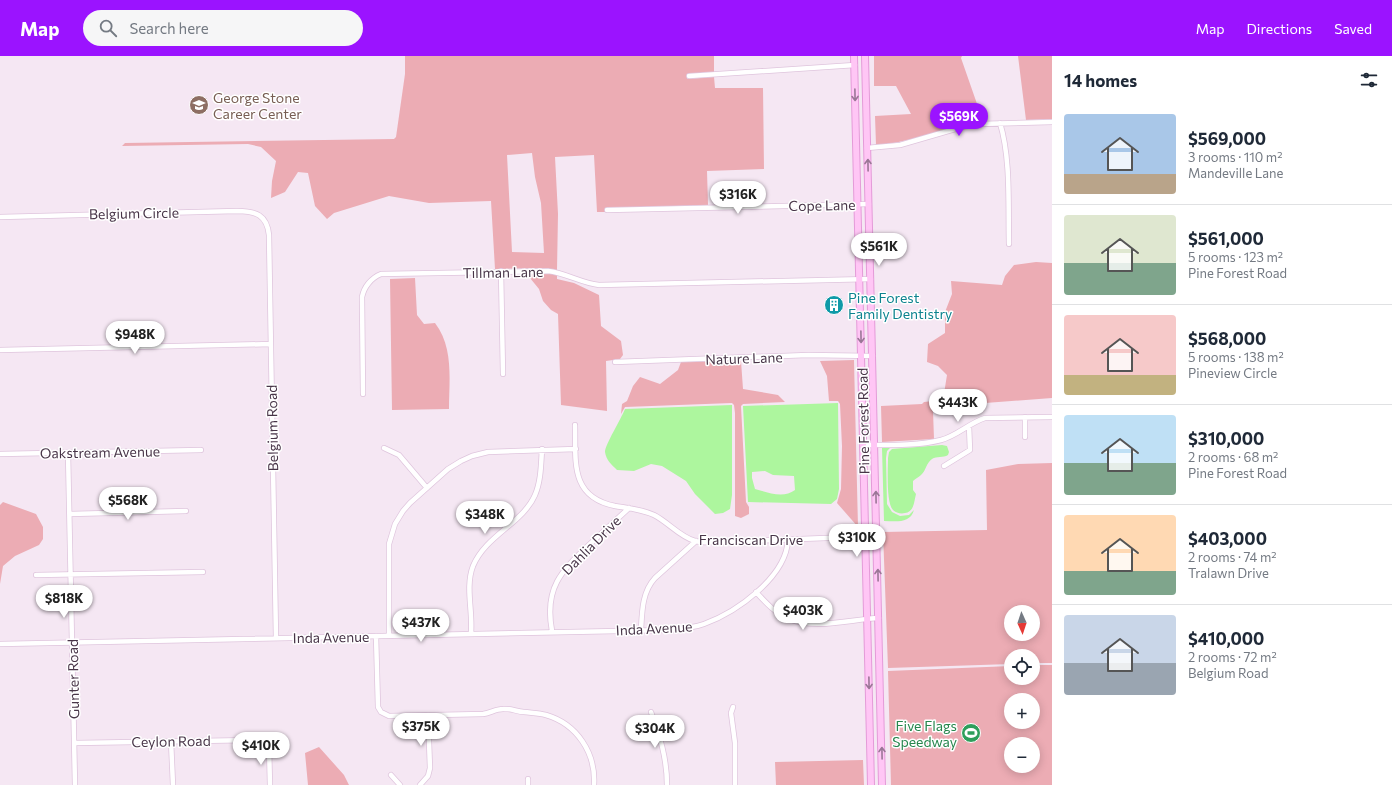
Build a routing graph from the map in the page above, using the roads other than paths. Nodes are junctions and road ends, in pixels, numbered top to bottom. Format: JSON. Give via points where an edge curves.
{"nodes":[{"id":1,"x":854,"y":56,"type":"edge"},
{"id":2,"x":865,"y":56,"type":"edge"},
{"id":3,"x":855,"y":65,"type":"junction"},
{"id":4,"x":689,"y":76,"type":"dead end"},
{"id":5,"x":1052,"y":122,"type":"edge"},
{"id":6,"x":1000,"y":123,"type":"junction"},
{"id":7,"x":868,"y":148,"type":"junction"},
{"id":8,"x":858,"y":204,"type":"junction"},
{"id":9,"x":869,"y":204,"type":"junction"},
{"id":10,"x":607,"y":210,"type":"dead end"},
{"id":11,"x":0,"y":217,"type":"edge"},
{"id":12,"x":265,"y":220,"type":"joint"},
{"id":13,"x":1009,"y":244,"type":"dead end"},
{"id":14,"x":500,"y":271,"type":"junction"},
{"id":15,"x":871,"y":279,"type":"junction"},
{"id":16,"x":860,"y":280,"type":"junction"},
{"id":17,"x":271,"y":344,"type":"junction"},
{"id":18,"x":0,"y":350,"type":"edge"},
{"id":19,"x":862,"y":356,"type":"junction"},
{"id":20,"x":873,"y":356,"type":"junction"},
{"id":21,"x":615,"y":362,"type":"dead end"},
{"id":22,"x":503,"y":374,"type":"dead end"},
{"id":23,"x":364,"y":394,"type":"dead end"},
{"id":24,"x":1025,"y":417,"type":"junction"},
{"id":25,"x":1052,"y":417,"type":"edge"},
{"id":26,"x":575,"y":425,"type":"dead end"},
{"id":27,"x":969,"y":426,"type":"junction"},
{"id":28,"x":1025,"y":437,"type":"dead end"},
{"id":29,"x":875,"y":445,"type":"junction"},
{"id":30,"x":863,"y":446,"type":"junction"},
{"id":31,"x":384,"y":448,"type":"dead end"},
{"id":32,"x":542,"y":449,"type":"junction"},
{"id":33,"x":576,"y":449,"type":"junction"},
{"id":34,"x":201,"y":450,"type":"dead end"},
{"id":35,"x":68,"y":453,"type":"junction"},
{"id":36,"x":0,"y":454,"type":"edge"},
{"id":37,"x":944,"y":466,"type":"dead end"},
{"id":38,"x":427,"y":488,"type":"junction"},
{"id":39,"x":629,"y":508,"type":"junction"},
{"id":40,"x":186,"y":511,"type":"dead end"},
{"id":41,"x":70,"y":514,"type":"junction"},
{"id":42,"x":866,"y":536,"type":"junction"},
{"id":43,"x":877,"y":536,"type":"junction"},
{"id":44,"x":788,"y":540,"type":"junction"},
{"id":45,"x":696,"y":541,"type":"junction"},
{"id":46,"x":203,"y":572,"type":"dead end"},
{"id":47,"x":71,"y":574,"type":"junction"},
{"id":48,"x":36,"y":575,"type":"dead end"},
{"id":49,"x":756,"y":592,"type":"junction"},
{"id":50,"x":878,"y":618,"type":"junction"},
{"id":51,"x":868,"y":619,"type":"junction"},
{"id":52,"x":641,"y":630,"type":"junction"},
{"id":53,"x":552,"y":631,"type":"junction"},
{"id":54,"x":471,"y":633,"type":"junction"},
{"id":55,"x":376,"y":636,"type":"junction"},
{"id":56,"x":389,"y":636,"type":"junction"},
{"id":57,"x":276,"y":638,"type":"junction"},
{"id":58,"x":72,"y":642,"type":"junction"},
{"id":59,"x":0,"y":644,"type":"edge"},
{"id":60,"x":868,"y":644,"type":"junction"},
{"id":61,"x":879,"y":644,"type":"junction"},
{"id":62,"x":733,"y":707,"type":"dead end"},
{"id":63,"x":651,"y":712,"type":"dead end"},
{"id":64,"x":428,"y":715,"type":"junction"},
{"id":65,"x":881,"y":738,"type":"junction"},
{"id":66,"x":870,"y":739,"type":"junction"},
{"id":67,"x":171,"y":741,"type":"junction"},
{"id":68,"x":75,"y":743,"type":"junction"},
{"id":69,"x":391,"y":775,"type":"dead end"},
{"id":70,"x":528,"y":779,"type":"dead end"},
{"id":71,"x":75,"y":785,"type":"edge"},
{"id":72,"x":173,"y":785,"type":"edge"},
{"id":73,"x":270,"y":785,"type":"edge"},
{"id":74,"x":400,"y":785,"type":"edge"},
{"id":75,"x":420,"y":785,"type":"edge"},
{"id":76,"x":528,"y":785,"type":"edge"},
{"id":77,"x":594,"y":785,"type":"edge"},
{"id":78,"x":667,"y":785,"type":"edge"},
{"id":79,"x":735,"y":785,"type":"edge"},
{"id":80,"x":872,"y":785,"type":"edge"},
{"id":81,"x":882,"y":785,"type":"edge"}],
"edges":[{"from":1,"to":3,"type":"main road","name":"Pine Forest Road"},
{"from":2,"to":7,"type":"main road","name":"Pine Forest Road"},
{"from":3,"to":4,"type":"street"},
{"from":3,"to":8,"type":"main road","name":"Pine Forest Road","one_way":true},
{"from":5,"to":6,"type":"street"},
{"from":6,"to":7,"type":"street","via":[[970,126],[900,145]]},
{"from":6,"to":13,"type":"street","via":[[1007,164]]},
{"from":9,"to":7,"type":"main road","name":"Pine Forest Road","one_way":true},
{"from":8,"to":9,"type":"street","name":"Cope Lane"},
{"from":8,"to":10,"type":"street","name":"Cope Lane"},
{"from":8,"to":16,"type":"main road","name":"Pine Forest Road"},
{"from":9,"to":15,"type":"main road","name":"Pine Forest Road"},
{"from":11,"to":12,"type":"street","name":"Belgium Circle","via":[[237,211],[260,215]]},
{"from":12,"to":17,"type":"street","name":"Belgium Road","via":[[269,235]]},
{"from":14,"to":16,"type":"street","name":"Tillman Lane","via":[[552,271],[599,285]]},
{"from":14,"to":22,"type":"street"},
{"from":14,"to":23,"type":"street","name":"Tillman Lane","via":[[381,274],[368,283],[362,297]]},
{"from":15,"to":16,"type":"street","name":"Tillman Lane"},
{"from":15,"to":20,"type":"main road","name":"Pine Forest Road"},
{"from":16,"to":19,"type":"main road","name":"Pine Forest Road","one_way":true},
{"from":17,"to":18,"type":"street"},
{"from":17,"to":57,"type":"street","name":"Belgium Road"},
{"from":19,"to":20,"type":"street","name":"Nature Lane"},
{"from":19,"to":21,"type":"street","name":"Nature Lane","via":[[808,355]]},
{"from":19,"to":30,"type":"main road","name":"Pine Forest Road"},
{"from":20,"to":29,"type":"main road","name":"Pine Forest Road"},
{"from":24,"to":25,"type":"street"},
{"from":24,"to":27,"type":"street","via":[[985,418]]},
{"from":24,"to":28,"type":"street"},
{"from":26,"to":33,"type":"street","name":"Franciscan Drive"},
{"from":27,"to":29,"type":"street","via":[[941,440]]},
{"from":27,"to":37,"type":"street","via":[[970,450]]},
{"from":29,"to":30,"type":"street"},
{"from":43,"to":29,"type":"main road","name":"Pine Forest Road","one_way":true},
{"from":30,"to":42,"type":"main road","name":"Pine Forest Road"},
{"from":31,"to":38,"type":"street","via":[[399,455]]},
{"from":32,"to":33,"type":"street"},
{"from":32,"to":38,"type":"street","via":[[488,452],[472,456],[448,469]]},
{"from":32,"to":54,"type":"street","via":[[539,486],[534,498],[481,551],[472,567]]},
{"from":33,"to":39,"type":"street","name":"Franciscan Drive","via":[[576,470],[585,489],[593,497],[606,503]]},
{"from":34,"to":35,"type":"street","name":"Oakstream Avenue"},
{"from":35,"to":36,"type":"street","name":"Oakstream Avenue"},
{"from":35,"to":41,"type":"street","name":"Gunter Road"},
{"from":38,"to":56,"type":"street","via":[[403,511],[391,534],[388,558]]},
{"from":39,"to":45,"type":"street","name":"Franciscan Drive","via":[[654,515]]},
{"from":39,"to":53,"type":"street","name":"Dahlia Drive","via":[[562,572],[551,601]]},
{"from":40,"to":41,"type":"street"},
{"from":41,"to":47,"type":"street","name":"Gunter Road"},
{"from":42,"to":43,"type":"street","name":"Franciscan Drive"},
{"from":42,"to":44,"type":"street","name":"Franciscan Drive"},
{"from":42,"to":51,"type":"main road","name":"Pine Forest Road"},
{"from":50,"to":43,"type":"main road","name":"Pine Forest Road","one_way":true},
{"from":44,"to":45,"type":"street","name":"Franciscan Drive"},
{"from":44,"to":49,"type":"street","name":"Inda Avenue","via":[[788,549],[779,567]]},
{"from":45,"to":52,"type":"street","via":[[649,584]]},
{"from":46,"to":47,"type":"street"},
{"from":47,"to":48,"type":"street"},
{"from":47,"to":58,"type":"street","name":"Gunter Road"},
{"from":49,"to":51,"type":"street","via":[[782,616],[797,622],[824,623]]},
{"from":49,"to":52,"type":"street","name":"Inda Avenue","via":[[730,612],[705,624],[676,629]]},
{"from":50,"to":51,"type":"street"},
{"from":50,"to":61,"type":"main road","name":"Pine Forest Road"},
{"from":51,"to":60,"type":"main road","name":"Pine Forest Road"},
{"from":52,"to":53,"type":"street","name":"Inda Avenue"},
{"from":53,"to":54,"type":"street","name":"Inda Avenue"},
{"from":54,"to":56,"type":"street","name":"Inda Avenue"},
{"from":55,"to":56,"type":"street","name":"Inda Avenue"},
{"from":55,"to":57,"type":"street","name":"Inda Avenue"},
{"from":55,"to":64,"type":"street","via":[[379,710],[389,716]]},
{"from":57,"to":58,"type":"street","name":"Inda Avenue"},
{"from":58,"to":59,"type":"street","name":"Inda Avenue"},
{"from":58,"to":68,"type":"street","name":"Gunter Road"},
{"from":60,"to":61,"type":"main road"},
{"from":60,"to":66,"type":"main road","name":"Pine Forest Road","one_way":true},
{"from":61,"to":65,"type":"main road","name":"Pine Forest Road"},
{"from":62,"to":79,"type":"street","via":[[731,713],[735,743]]},
{"from":63,"to":78,"type":"street","via":[[662,747]]},
{"from":64,"to":75,"type":"street","via":[[430,768],[428,776]]},
{"from":64,"to":77,"type":"street","via":[[483,714],[507,708],[551,717],[569,727],[586,747],[592,763]]},
{"from":65,"to":66,"type":"main road"},
{"from":81,"to":65,"type":"main road","name":"Pine Forest Road","one_way":true},
{"from":66,"to":80,"type":"main road","name":"Pine Forest Road"},
{"from":67,"to":68,"type":"street","name":"Ceylon Road"},
{"from":67,"to":72,"type":"street"},
{"from":67,"to":73,"type":"street","name":"Ceylon Road","via":[[264,741],[269,749]]},
{"from":68,"to":71,"type":"street","name":"Gunter Road"},
{"from":69,"to":74,"type":"street"},
{"from":70,"to":76,"type":"street"}]}
